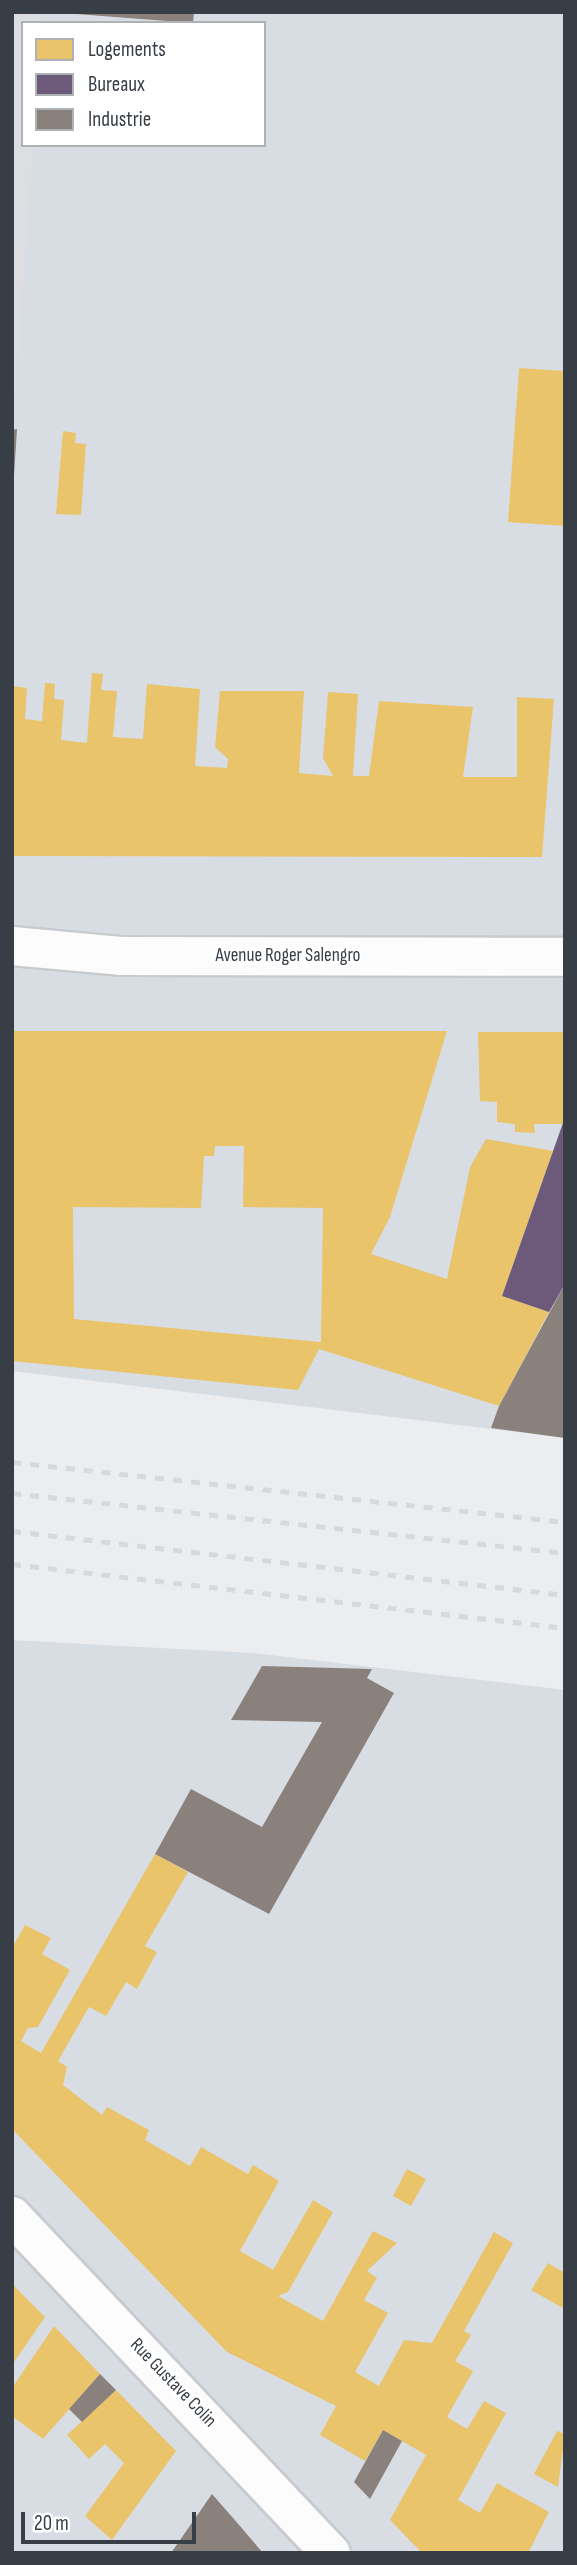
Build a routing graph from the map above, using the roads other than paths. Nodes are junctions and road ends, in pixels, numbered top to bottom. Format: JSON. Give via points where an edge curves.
{"nodes":[{"id":1,"x":12,"y":946,"type":"edge"},
{"id":2,"x":565,"y":957,"type":"edge"},
{"id":3,"x":12,"y":2216,"type":"edge"},
{"id":4,"x":331,"y":2553,"type":"edge"}],
"edges":[{"from":1,"to":2,"type":"street","name":"Avenue Roger Salengro","via":[[121,956]]},
{"from":3,"to":4,"type":"street","name":"Rue Gustave Colin"}]}
